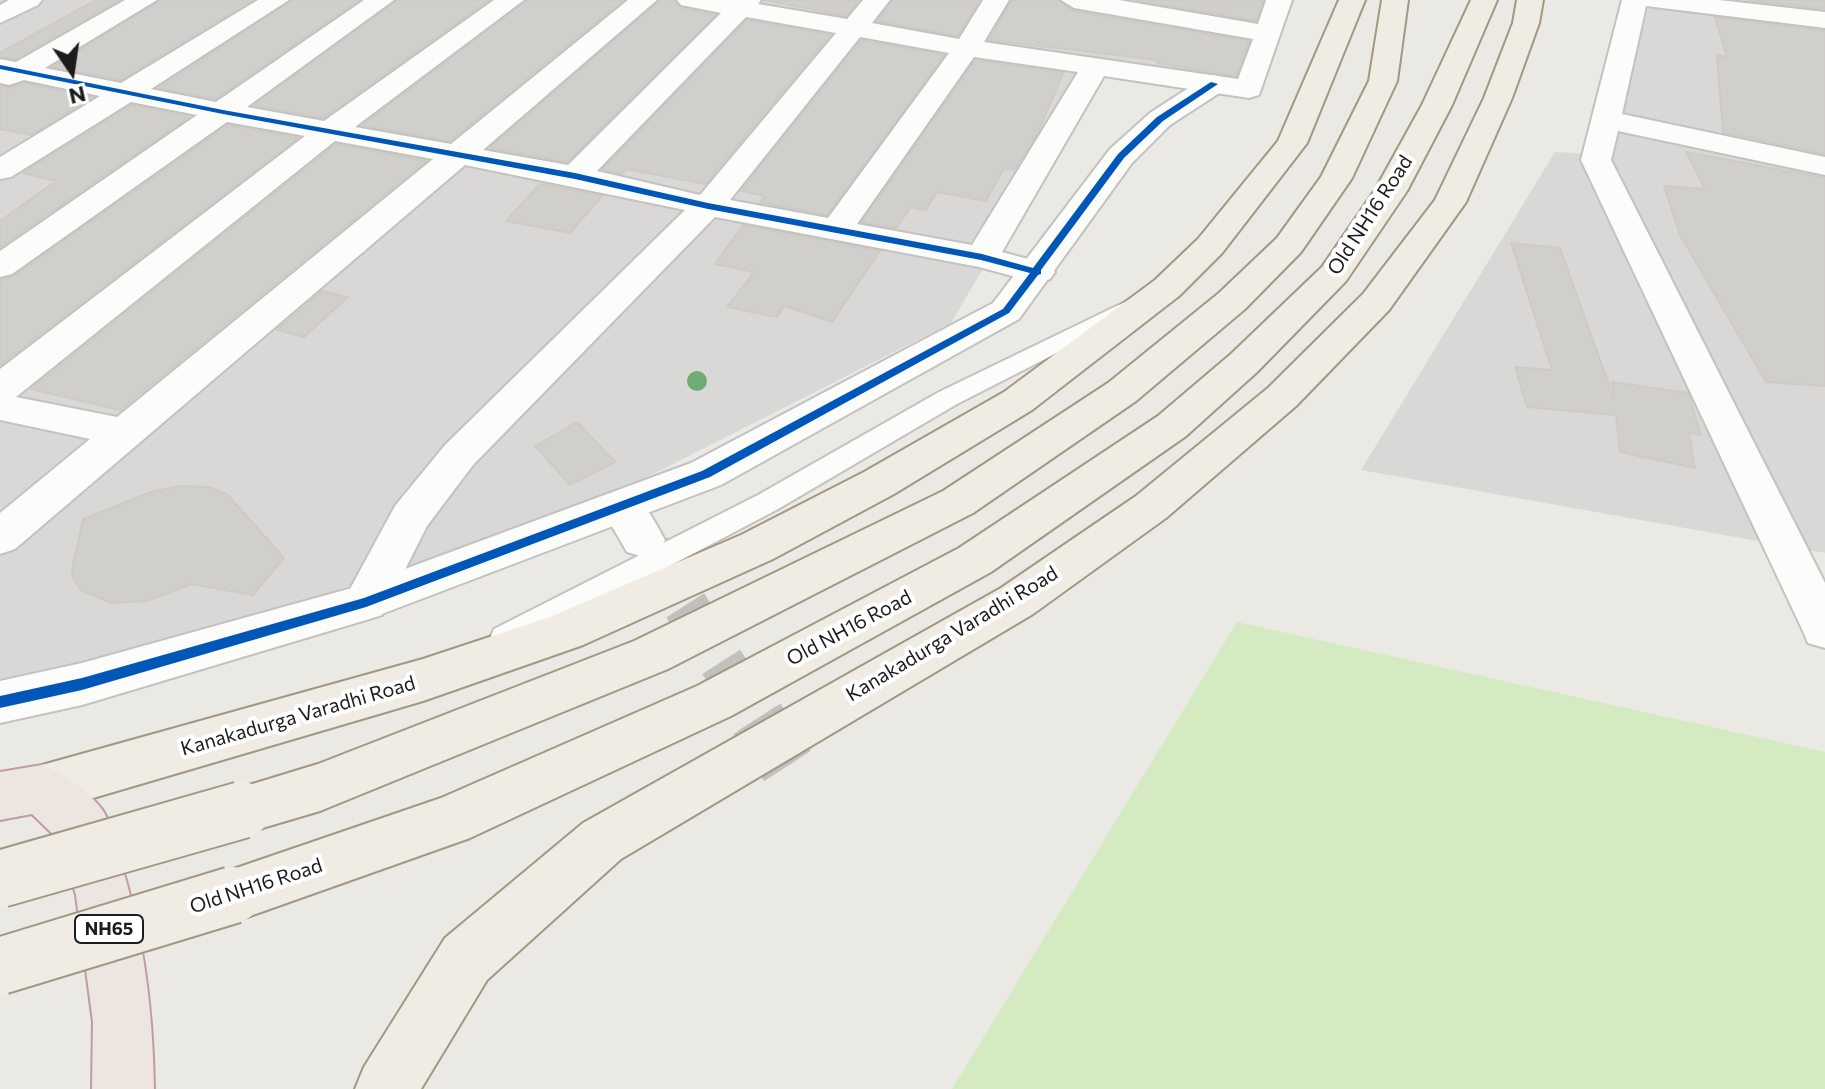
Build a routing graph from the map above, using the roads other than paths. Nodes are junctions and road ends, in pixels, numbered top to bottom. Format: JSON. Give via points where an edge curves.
{"nodes":[{"id":1,"x":29,"y":0,"type":"edge"},
{"id":2,"x":144,"y":0,"type":"edge"},
{"id":3,"x":276,"y":0,"type":"edge"},
{"id":4,"x":381,"y":0,"type":"edge"},
{"id":5,"x":511,"y":0,"type":"edge"},
{"id":6,"x":644,"y":0,"type":"edge"},
{"id":7,"x":690,"y":0,"type":"edge"},
{"id":8,"x":877,"y":0,"type":"edge"},
{"id":9,"x":996,"y":0,"type":"edge"},
{"id":10,"x":1074,"y":0,"type":"edge"},
{"id":11,"x":1279,"y":0,"type":"edge"},
{"id":12,"x":1352,"y":0,"type":"edge"},
{"id":13,"x":1395,"y":0,"type":"edge"},
{"id":14,"x":1484,"y":0,"type":"edge"},
{"id":15,"x":1530,"y":0,"type":"edge"},
{"id":16,"x":1635,"y":0,"type":"edge"},
{"id":17,"x":1652,"y":0,"type":"edge"},
{"id":18,"x":743,"y":4,"type":"edge"},
{"id":19,"x":0,"y":15,"type":"edge"},
{"id":20,"x":1825,"y":20,"type":"edge"},
{"id":21,"x":854,"y":29,"type":"junction"},
{"id":22,"x":1266,"y":33,"type":"junction"},
{"id":23,"x":967,"y":48,"type":"junction"},
{"id":24,"x":1096,"y":66,"type":"junction"},
{"id":25,"x":6,"y":73,"type":"edge"},
{"id":26,"x":1214,"y":84,"type":"junction"},
{"id":27,"x":126,"y":91,"type":"junction"},
{"id":28,"x":223,"y":112,"type":"junction"},
{"id":29,"x":1606,"y":119,"type":"junction"},
{"id":30,"x":331,"y":130,"type":"junction"},
{"id":31,"x":458,"y":153,"type":"junction"},
{"id":32,"x":1825,"y":166,"type":"edge"},
{"id":33,"x":0,"y":170,"type":"edge"},
{"id":34,"x":575,"y":176,"type":"junction"},
{"id":35,"x":708,"y":206,"type":"junction"},
{"id":36,"x":836,"y":230,"type":"junction"},
{"id":37,"x":982,"y":257,"type":"junction"},
{"id":38,"x":0,"y":267,"type":"edge"},
{"id":39,"x":1038,"y":272,"type":"junction"},
{"id":40,"x":0,"y":389,"type":"edge"},
{"id":41,"x":0,"y":407,"type":"edge"},
{"id":42,"x":123,"y":432,"type":"junction"},
{"id":43,"x":0,"y":537,"type":"edge"},
{"id":44,"x":366,"y":602,"type":"junction"},
{"id":45,"x":1825,"y":629,"type":"edge"},
{"id":46,"x":0,"y":702,"type":"edge"},
{"id":47,"x":21,"y":793,"type":"edge"},
{"id":48,"x":0,"y":879,"type":"edge"},
{"id":49,"x":0,"y":966,"type":"edge"},
{"id":50,"x":123,"y":1089,"type":"edge"},
{"id":51,"x":386,"y":1089,"type":"edge"}],
"edges":[{"from":1,"to":19,"type":"street"},
{"from":2,"to":25,"type":"street"},
{"from":3,"to":27,"type":"street"},
{"from":4,"to":28,"type":"street"},
{"from":5,"to":30,"type":"street"},
{"from":6,"to":31,"type":"street"},
{"from":7,"to":18,"type":"street"},
{"from":8,"to":21,"type":"street"},
{"from":9,"to":23,"type":"street"},
{"from":10,"to":22,"type":"street"},
{"from":11,"to":22,"type":"street"},
{"from":12,"to":47,"type":"main road","name":"Kanakadurga Varadhi Road","via":[[1292,143],[1210,246],[1167,288],[1018,401],[757,547],[566,631],[423,680]]},
{"from":13,"to":48,"type":"main road","bridge":true,"via":[[1383,81],[1336,178],[1289,245],[1232,301],[1122,392],[958,502],[651,655],[320,787]]},
{"from":14,"to":49,"type":"main road","name":"Old NH16 Road","bridge":true,"via":[[1391,191],[1334,274],[1172,426],[975,560],[714,701],[451,820],[233,895]]},
{"from":15,"to":51,"type":"main road","name":"Kanakadurga Varadhi Road","via":[[1498,98],[1450,202],[1376,302],[1282,397],[1151,507],[1017,601],[602,841],[466,959]]},
{"from":16,"to":29,"type":"street"},
{"from":17,"to":20,"type":"street"},
{"from":18,"to":21,"type":"street"},
{"from":18,"to":34,"type":"street"},
{"from":21,"to":23,"type":"street"},
{"from":21,"to":35,"type":"street"},
{"from":22,"to":26,"type":"street","via":[[1249,89]]},
{"from":23,"to":24,"type":"street"},
{"from":23,"to":36,"type":"street"},
{"from":24,"to":26,"type":"street"},
{"from":24,"to":37,"type":"street"},
{"from":25,"to":27,"type":"street"},
{"from":26,"to":39,"type":"street","via":[[1160,119],[1121,156]]},
{"from":27,"to":28,"type":"street"},
{"from":27,"to":33,"type":"street"},
{"from":28,"to":30,"type":"street"},
{"from":28,"to":38,"type":"street"},
{"from":29,"to":32,"type":"street"},
{"from":29,"to":45,"type":"street","via":[[1596,160]]},
{"from":30,"to":31,"type":"street"},
{"from":30,"to":40,"type":"street"},
{"from":31,"to":34,"type":"street"},
{"from":31,"to":42,"type":"street"},
{"from":34,"to":35,"type":"street"},
{"from":35,"to":36,"type":"street"},
{"from":35,"to":44,"type":"street","via":[[459,455],[410,517]]},
{"from":36,"to":37,"type":"street"},
{"from":37,"to":39,"type":"street"},
{"from":39,"to":44,"type":"street","via":[[1006,311],[706,474],[632,523]]},
{"from":41,"to":42,"type":"street"},
{"from":42,"to":43,"type":"street"},
{"from":44,"to":46,"type":"street","via":[[82,684]]},
{"from":47,"to":50,"type":"highway","number":"NH65","via":[[83,827],[104,895],[123,1022]]}]}
